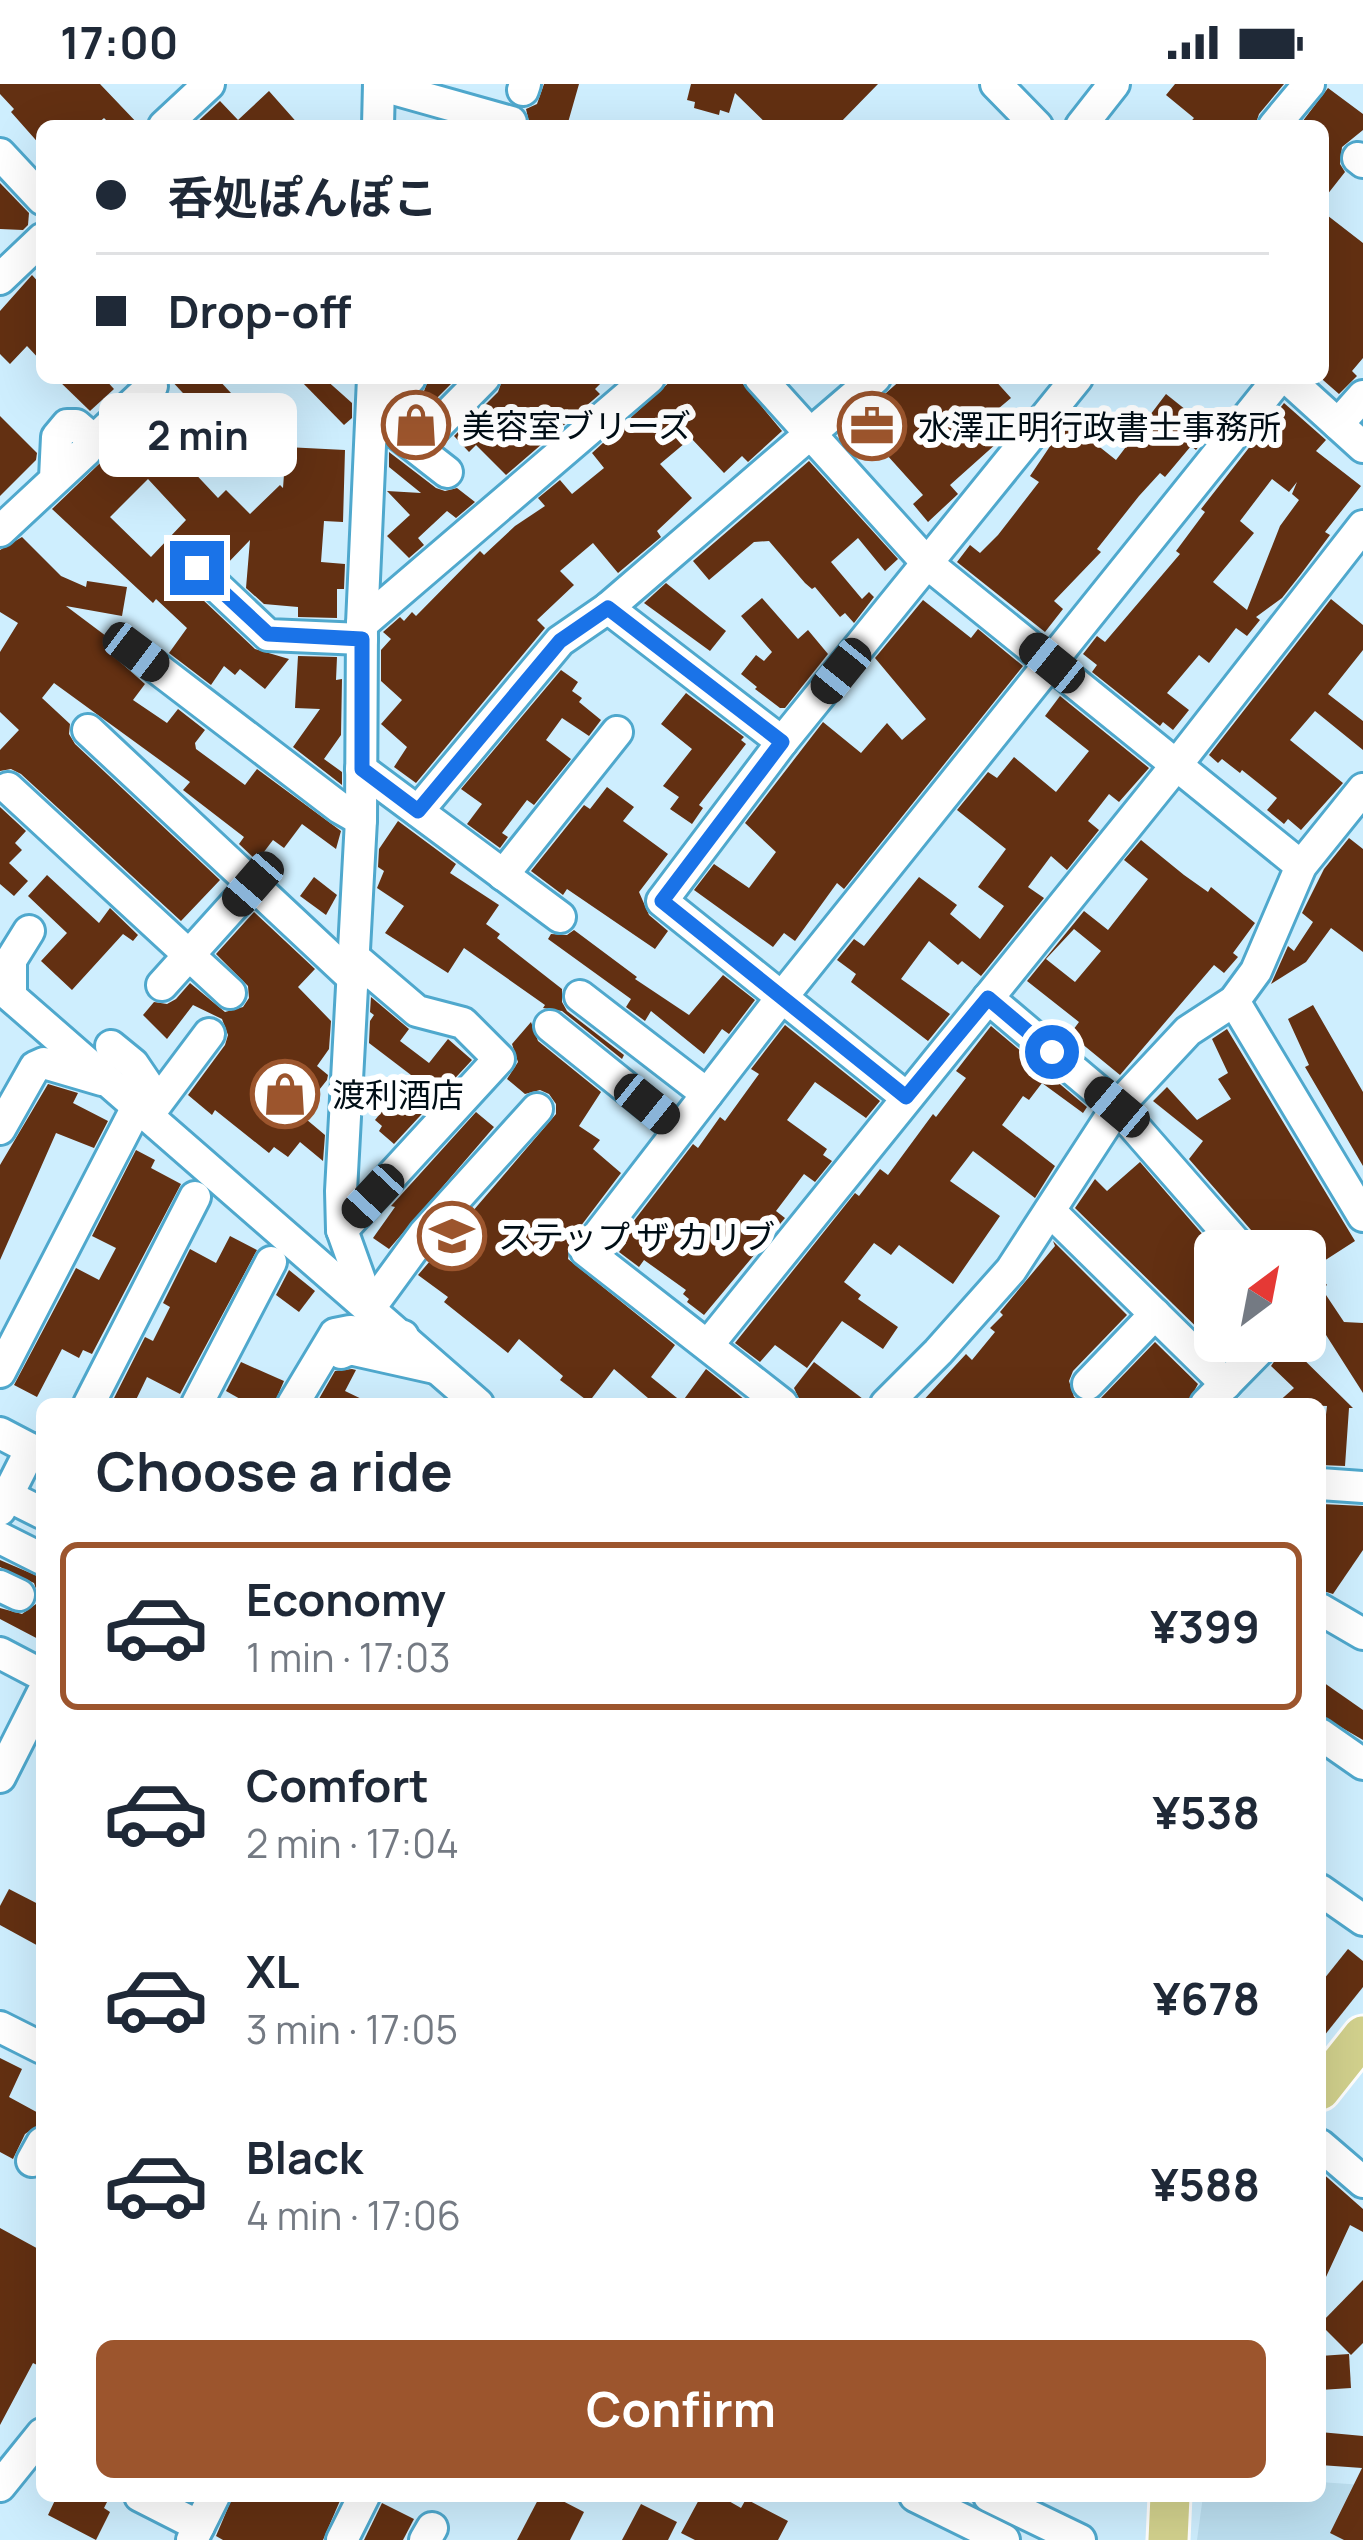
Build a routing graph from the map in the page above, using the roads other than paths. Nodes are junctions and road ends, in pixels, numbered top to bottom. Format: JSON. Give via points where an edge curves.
{"nodes":[{"id":1,"x":209,"y":84,"type":"edge"},
{"id":2,"x":996,"y":84,"type":"edge"},
{"id":3,"x":1114,"y":84,"type":"edge"},
{"id":4,"x":1309,"y":84,"type":"edge"},
{"id":5,"x":379,"y":85,"type":"edge"},
{"id":6,"x":170,"y":120,"type":"edge"},
{"id":7,"x":378,"y":120,"type":"edge"},
{"id":8,"x":505,"y":120,"type":"edge"},
{"id":9,"x":1031,"y":120,"type":"edge"},
{"id":10,"x":1086,"y":120,"type":"edge"},
{"id":11,"x":1279,"y":120,"type":"edge"},
{"id":12,"x":0,"y":154,"type":"edge"},
{"id":13,"x":36,"y":193,"type":"edge"},
{"id":14,"x":36,"y":244,"type":"edge"},
{"id":15,"x":0,"y":279,"type":"edge"},
{"id":16,"x":373,"y":384,"type":"edge"},
{"id":17,"x":404,"y":384,"type":"edge"},
{"id":18,"x":478,"y":384,"type":"edge"},
{"id":19,"x":642,"y":384,"type":"edge"},
{"id":20,"x":765,"y":384,"type":"edge"},
{"id":21,"x":867,"y":384,"type":"edge"},
{"id":22,"x":1072,"y":384,"type":"edge"},
{"id":23,"x":1278,"y":384,"type":"edge"},
{"id":24,"x":1290,"y":384,"type":"edge"},
{"id":25,"x":152,"y":386,"type":"dead end"},
{"id":26,"x":1363,"y":396,"type":"edge"},
{"id":27,"x":373,"y":416,"type":"junction"},
{"id":28,"x":1338,"y":424,"type":"junction"},
{"id":29,"x":810,"y":435,"type":"junction"},
{"id":30,"x":416,"y":447,"type":"junction"},
{"id":31,"x":1363,"y":447,"type":"edge"},
{"id":32,"x":448,"y":472,"type":"dead end"},
{"id":33,"x":1363,"y":526,"type":"edge"},
{"id":34,"x":0,"y":531,"type":"edge"},
{"id":35,"x":928,"y":564,"type":"junction"},
{"id":36,"x":197,"y":568,"type":"dead end"},
{"id":37,"x":608,"y":608,"type":"junction"},
{"id":38,"x":362,"y":631,"type":"junction"},
{"id":39,"x":136,"y":652,"type":"dead end"},
{"id":40,"x":1052,"y":663,"type":"junction"},
{"id":41,"x":88,"y":730,"type":"dead end"},
{"id":42,"x":617,"y":732,"type":"dead end"},
{"id":43,"x":782,"y":742,"type":"junction"},
{"id":44,"x":1178,"y":764,"type":"junction"},
{"id":45,"x":362,"y":769,"type":"junction"},
{"id":46,"x":8,"y":788,"type":"dead end"},
{"id":47,"x":1363,"y":789,"type":"edge"},
{"id":48,"x":418,"y":811,"type":"junction"},
{"id":49,"x":362,"y":820,"type":"junction"},
{"id":50,"x":1301,"y":866,"type":"junction"},
{"id":51,"x":503,"y":874,"type":"junction"},
{"id":52,"x":253,"y":884,"type":"junction"},
{"id":53,"x":560,"y":917,"type":"dead end"},
{"id":54,"x":29,"y":931,"type":"dead end"},
{"id":55,"x":189,"y":955,"type":"junction"},
{"id":56,"x":355,"y":969,"type":"junction"},
{"id":57,"x":162,"y":985,"type":"dead end"},
{"id":58,"x":6,"y":992,"type":"edge"},
{"id":59,"x":230,"y":993,"type":"dead end"},
{"id":60,"x":580,"y":996,"type":"dead end"},
{"id":61,"x":782,"y":998,"type":"junction"},
{"id":62,"x":988,"y":998,"type":"junction"},
{"id":63,"x":1234,"y":1000,"type":"junction"},
{"id":64,"x":550,"y":1026,"type":"dead end"},
{"id":65,"x":209,"y":1034,"type":"dead end"},
{"id":66,"x":111,"y":1046,"type":"dead end"},
{"id":67,"x":113,"y":1083,"type":"junction"},
{"id":68,"x":707,"y":1094,"type":"junction"},
{"id":69,"x":906,"y":1097,"type":"junction"},
{"id":70,"x":148,"y":1106,"type":"junction"},
{"id":71,"x":1117,"y":1107,"type":"junction"},
{"id":72,"x":537,"y":1109,"type":"dead end"},
{"id":73,"x":0,"y":1128,"type":"edge"},
{"id":74,"x":679,"y":1130,"type":"junction"},
{"id":75,"x":195,"y":1197,"type":"dead end"},
{"id":76,"x":1050,"y":1211,"type":"junction"},
{"id":77,"x":1363,"y":1216,"type":"edge"},
{"id":78,"x":342,"y":1230,"type":"junction"},
{"id":79,"x":1225,"y":1230,"type":"edge"},
{"id":80,"x":271,"y":1262,"type":"dead end"},
{"id":81,"x":370,"y":1308,"type":"junction"},
{"id":82,"x":1155,"y":1314,"type":"junction"},
{"id":83,"x":403,"y":1336,"type":"junction"},
{"id":84,"x":709,"y":1345,"type":"junction"},
{"id":85,"x":341,"y":1353,"type":"dead end"},
{"id":86,"x":1247,"y":1362,"type":"edge"},
{"id":87,"x":441,"y":1369,"type":"junction"},
{"id":88,"x":0,"y":1372,"type":"edge"},
{"id":89,"x":1088,"y":1384,"type":"dead end"},
{"id":90,"x":1216,"y":1394,"type":"edge"},
{"id":91,"x":92,"y":1398,"type":"edge"},
{"id":92,"x":200,"y":1398,"type":"edge"},
{"id":93,"x":297,"y":1398,"type":"edge"},
{"id":94,"x":472,"y":1398,"type":"edge"},
{"id":95,"x":775,"y":1398,"type":"edge"},
{"id":96,"x":892,"y":1398,"type":"edge"},
{"id":97,"x":0,"y":1433,"type":"edge"},
{"id":98,"x":36,"y":1452,"type":"edge"},
{"id":99,"x":1326,"y":1484,"type":"edge"},
{"id":100,"x":1363,"y":1487,"type":"edge"},
{"id":101,"x":2,"y":1499,"type":"edge"},
{"id":102,"x":36,"y":1512,"type":"edge"},
{"id":103,"x":0,"y":1538,"type":"edge"},
{"id":104,"x":36,"y":1556,"type":"edge"},
{"id":105,"x":1326,"y":1612,"type":"edge"},
{"id":106,"x":1363,"y":1634,"type":"edge"},
{"id":107,"x":0,"y":1653,"type":"edge"},
{"id":108,"x":36,"y":1672,"type":"edge"},
{"id":109,"x":36,"y":1706,"type":"edge"},
{"id":110,"x":1326,"y":1738,"type":"edge"},
{"id":111,"x":1363,"y":1764,"type":"edge"},
{"id":112,"x":0,"y":1777,"type":"edge"},
{"id":113,"x":0,"y":2027,"type":"edge"},
{"id":114,"x":1363,"y":2036,"type":"edge"},
{"id":115,"x":36,"y":2041,"type":"edge"},
{"id":116,"x":1326,"y":2082,"type":"edge"},
{"id":117,"x":1326,"y":2150,"type":"edge"},
{"id":118,"x":1363,"y":2182,"type":"edge"},
{"id":119,"x":36,"y":2441,"type":"edge"},
{"id":120,"x":0,"y":2486,"type":"edge"},
{"id":121,"x":149,"y":2502,"type":"edge"},
{"id":122,"x":211,"y":2502,"type":"edge"},
{"id":123,"x":361,"y":2502,"type":"edge"},
{"id":124,"x":923,"y":2502,"type":"edge"},
{"id":125,"x":1001,"y":2502,"type":"edge"},
{"id":126,"x":1170,"y":2502,"type":"edge"},
{"id":127,"x":958,"y":2530,"type":"edge"},
{"id":128,"x":196,"y":2533,"type":"edge"},
{"id":129,"x":342,"y":2540,"type":"edge"},
{"id":130,"x":1004,"y":2540,"type":"edge"},
{"id":131,"x":1080,"y":2540,"type":"edge"},
{"id":132,"x":1168,"y":2540,"type":"edge"}],
"edges":[{"from":1,"to":6,"type":"street"},
{"from":2,"to":9,"type":"street"},
{"from":3,"to":10,"type":"street"},
{"from":4,"to":11,"type":"street"},
{"from":5,"to":7,"type":"street"},
{"from":5,"to":8,"type":"street"},
{"from":12,"to":13,"type":"street"},
{"from":14,"to":15,"type":"street"},
{"from":16,"to":27,"type":"street"},
{"from":17,"to":27,"type":"street"},
{"from":18,"to":30,"type":"street"},
{"from":19,"to":38,"type":"street"},
{"from":20,"to":29,"type":"street"},
{"from":21,"to":29,"type":"street"},
{"from":22,"to":35,"type":"street"},
{"from":23,"to":40,"type":"street"},
{"from":24,"to":28,"type":"street"},
{"from":25,"to":34,"type":"street","via":[[89,445],[76,424],[60,431],[55,478]]},
{"from":26,"to":28,"type":"street"},
{"from":27,"to":30,"type":"street"},
{"from":27,"to":38,"type":"street"},
{"from":28,"to":31,"type":"street"},
{"from":29,"to":35,"type":"street"},
{"from":29,"to":37,"type":"street"},
{"from":30,"to":32,"type":"street"},
{"from":33,"to":44,"type":"street"},
{"from":35,"to":40,"type":"street"},
{"from":35,"to":43,"type":"street"},
{"from":36,"to":38,"type":"street","via":[[268,634]]},
{"from":37,"to":43,"type":"street"},
{"from":37,"to":48,"type":"street","via":[[560,641]]},
{"from":38,"to":45,"type":"street"},
{"from":39,"to":49,"type":"street"},
{"from":40,"to":44,"type":"street"},
{"from":40,"to":61,"type":"street"},
{"from":41,"to":52,"type":"street"},
{"from":42,"to":51,"type":"street"},
{"from":43,"to":61,"type":"street","via":[[662,901]]},
{"from":44,"to":50,"type":"street"},
{"from":44,"to":62,"type":"street"},
{"from":45,"to":48,"type":"street"},
{"from":45,"to":49,"type":"street"},
{"from":46,"to":55,"type":"street"},
{"from":47,"to":50,"type":"street"},
{"from":48,"to":51,"type":"street"},
{"from":49,"to":56,"type":"street"},
{"from":50,"to":63,"type":"street","via":[[1256,971]]},
{"from":51,"to":53,"type":"street"},
{"from":52,"to":55,"type":"street"},
{"from":52,"to":56,"type":"street"},
{"from":54,"to":58,"type":"street","via":[[11,960]]},
{"from":55,"to":57,"type":"street"},
{"from":55,"to":59,"type":"street"},
{"from":56,"to":78,"type":"street"},
{"from":56,"to":78,"type":"street","via":[[417,1011],[463,1023],[499,1059]]},
{"from":58,"to":67,"type":"street"},
{"from":60,"to":68,"type":"street"},
{"from":61,"to":68,"type":"street"},
{"from":61,"to":69,"type":"street"},
{"from":62,"to":69,"type":"street"},
{"from":62,"to":71,"type":"street"},
{"from":63,"to":71,"type":"street","via":[[1189,1031]]},
{"from":63,"to":77,"type":"street"},
{"from":64,"to":74,"type":"street"},
{"from":65,"to":70,"type":"street"},
{"from":66,"to":70,"type":"street","via":[[134,1064]]},
{"from":67,"to":70,"type":"street"},
{"from":67,"to":73,"type":"street","via":[[44,1063]]},
{"from":68,"to":74,"type":"street"},
{"from":69,"to":84,"type":"street"},
{"from":70,"to":81,"type":"street"},
{"from":70,"to":88,"type":"street"},
{"from":71,"to":76,"type":"street"},
{"from":71,"to":79,"type":"street"},
{"from":72,"to":81,"type":"street"},
{"from":74,"to":84,"type":"street","via":[[586,1251]]},
{"from":75,"to":91,"type":"street"},
{"from":76,"to":82,"type":"street"},
{"from":76,"to":96,"type":"street","via":[[1011,1270]]},
{"from":78,"to":81,"type":"street"},
{"from":80,"to":92,"type":"street"},
{"from":81,"to":83,"type":"street"},
{"from":82,"to":89,"type":"street"},
{"from":82,"to":90,"type":"street"},
{"from":83,"to":87,"type":"street"},
{"from":83,"to":93,"type":"street","via":[[335,1334]]},
{"from":84,"to":95,"type":"street"},
{"from":85,"to":87,"type":"street"},
{"from":86,"to":90,"type":"street"},
{"from":87,"to":94,"type":"street"},
{"from":97,"to":98,"type":"street"},
{"from":98,"to":101,"type":"street"},
{"from":99,"to":100,"type":"street"},
{"from":101,"to":102,"type":"street"},
{"from":103,"to":104,"type":"street"},
{"from":105,"to":106,"type":"street"},
{"from":107,"to":108,"type":"street"},
{"from":109,"to":112,"type":"street"},
{"from":110,"to":111,"type":"street"},
{"from":113,"to":115,"type":"street"},
{"from":114,"to":116,"type":"main road"},
{"from":117,"to":118,"type":"street"},
{"from":119,"to":120,"type":"street"},
{"from":121,"to":128,"type":"street"},
{"from":122,"to":128,"type":"street"},
{"from":123,"to":129,"type":"street"},
{"from":124,"to":127,"type":"street"},
{"from":125,"to":131,"type":"street"},
{"from":126,"to":132,"type":"main road"},
{"from":127,"to":130,"type":"street"}]}
